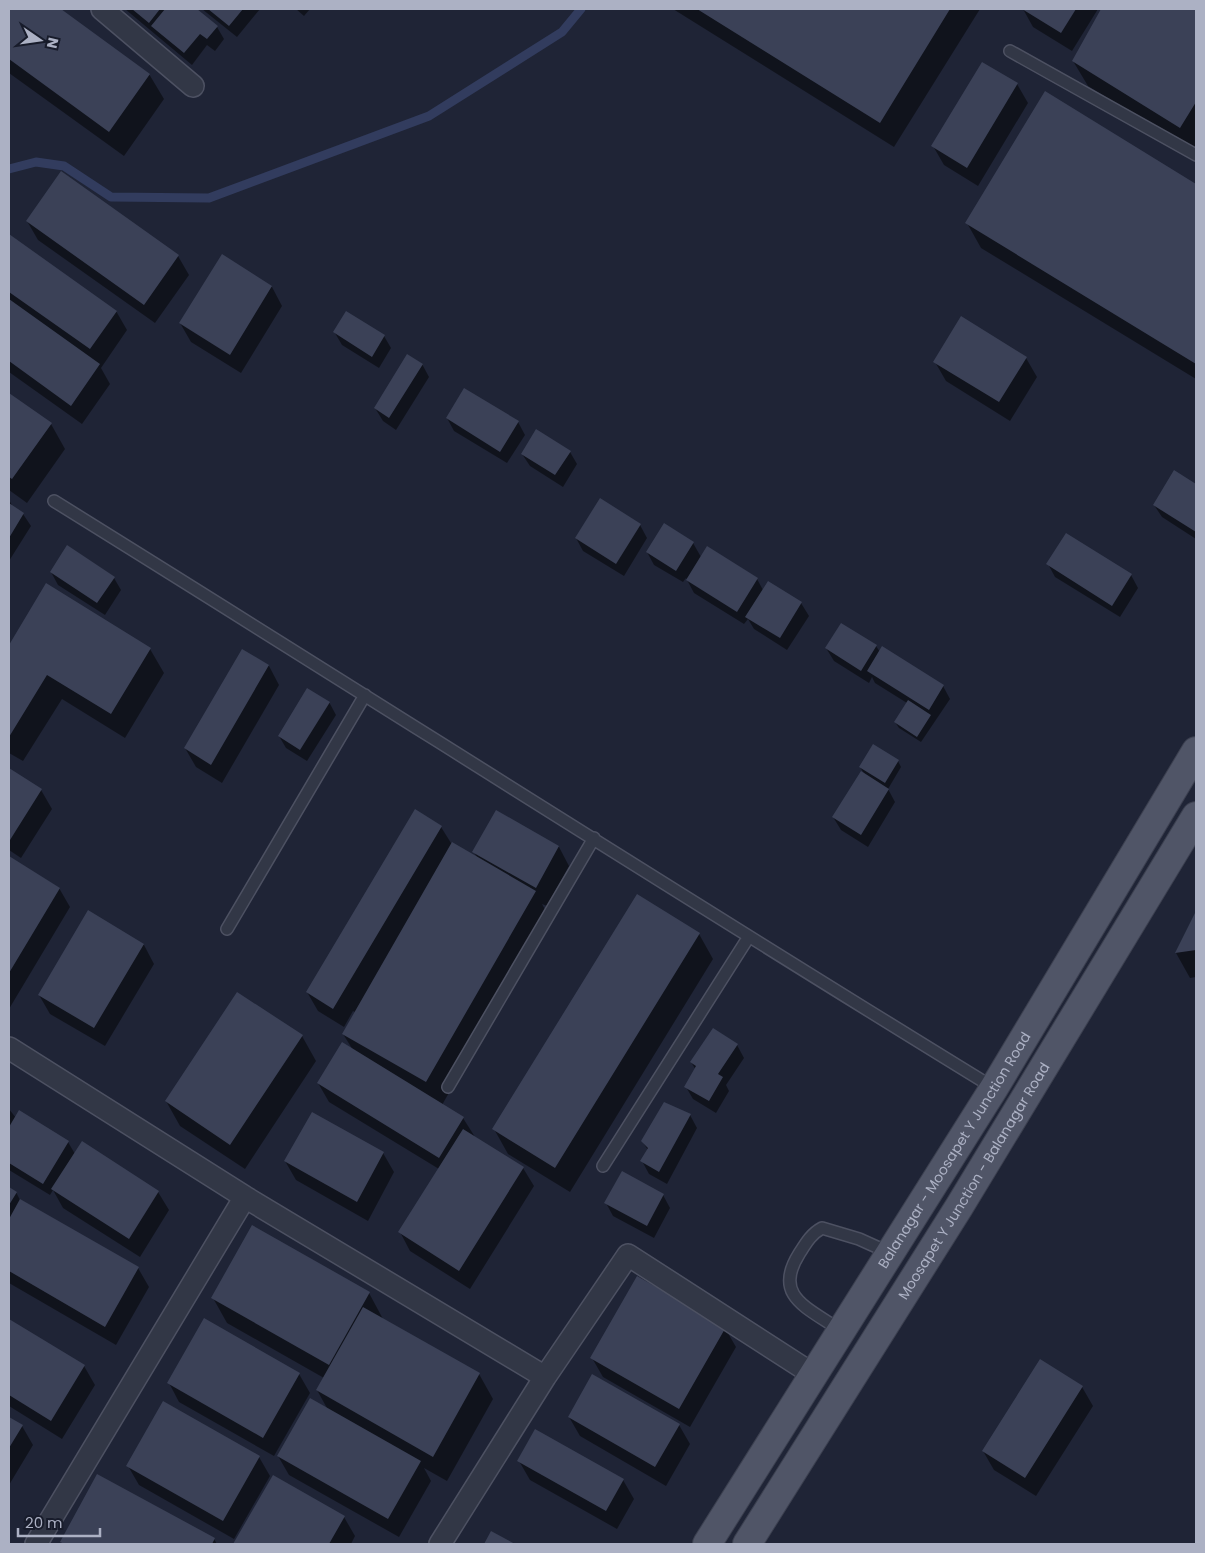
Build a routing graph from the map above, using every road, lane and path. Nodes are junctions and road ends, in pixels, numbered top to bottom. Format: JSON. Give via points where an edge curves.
{"nodes":[{"id":1,"x":102,"y":9,"type":"edge"},
{"id":2,"x":1010,"y":51,"type":"dead end"},
{"id":3,"x":193,"y":86,"type":"dead end"},
{"id":4,"x":1196,"y":155,"type":"edge"},
{"id":5,"x":54,"y":501,"type":"dead end"},
{"id":6,"x":365,"y":695,"type":"junction"},
{"id":7,"x":1196,"y":751,"type":"edge"},
{"id":8,"x":1196,"y":816,"type":"edge"},
{"id":9,"x":594,"y":838,"type":"junction"},
{"id":10,"x":227,"y":929,"type":"dead end"},
{"id":11,"x":748,"y":938,"type":"junction"},
{"id":12,"x":9,"y":1048,"type":"edge"},
{"id":13,"x":448,"y":1087,"type":"dead end"},
{"id":14,"x":994,"y":1088,"type":"junction"},
{"id":15,"x":603,"y":1166,"type":"dead end"},
{"id":16,"x":245,"y":1196,"type":"junction"},
{"id":17,"x":890,"y":1253,"type":"junction"},
{"id":18,"x":841,"y":1331,"type":"junction"},
{"id":19,"x":814,"y":1375,"type":"junction"},
{"id":20,"x":545,"y":1378,"type":"junction"},
{"id":21,"x":36,"y":1544,"type":"edge"},
{"id":22,"x":440,"y":1544,"type":"edge"},
{"id":23,"x":706,"y":1544,"type":"edge"},
{"id":24,"x":747,"y":1544,"type":"edge"}],
"edges":[{"from":1,"to":3,"type":"street"},
{"from":2,"to":4,"type":"lane"},
{"from":5,"to":6,"type":"lane"},
{"from":6,"to":9,"type":"lane"},
{"from":6,"to":10,"type":"lane"},
{"from":7,"to":14,"type":"main road","name":"Balanagar - Moosapet Y Junction Road"},
{"from":8,"to":24,"type":"main road","name":"Moosapet Y Junction - Balanagar Road","via":[[959,1207]]},
{"from":9,"to":11,"type":"lane"},
{"from":9,"to":13,"type":"lane"},
{"from":11,"to":14,"type":"lane"},
{"from":11,"to":15,"type":"lane"},
{"from":12,"to":16,"type":"street"},
{"from":14,"to":17,"type":"main road","name":"Balanagar - Moosapet Y Junction Road"},
{"from":16,"to":20,"type":"street"},
{"from":16,"to":21,"type":"street"},
{"from":17,"to":18,"type":"main road","name":"Balanagar - Moosapet Y Junction Road"},
{"from":17,"to":18,"type":"lane","via":[[822,1228],[813,1232],[790,1268],[788,1282],[792,1294]]},
{"from":18,"to":19,"type":"main road","name":"Balanagar - Moosapet Y Junction Road"},
{"from":19,"to":20,"type":"street","via":[[628,1255]]},
{"from":19,"to":23,"type":"main road","name":"Balanagar - Moosapet Y Junction Road"},
{"from":20,"to":22,"type":"street"}]}
